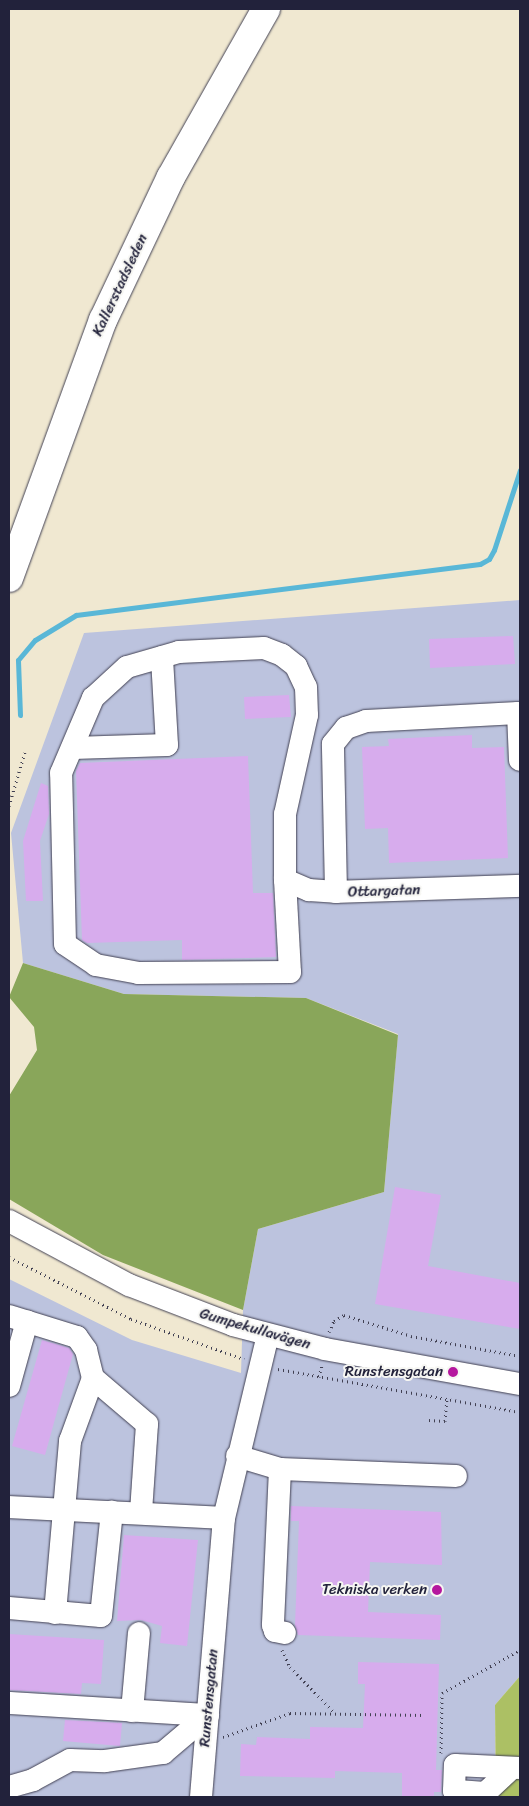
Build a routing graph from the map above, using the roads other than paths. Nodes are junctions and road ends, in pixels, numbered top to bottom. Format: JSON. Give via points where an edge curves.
{"nodes":[{"id":1,"x":266,"y":9,"type":"edge"},
{"id":2,"x":9,"y":578,"type":"edge"},
{"id":3,"x":162,"y":657,"type":"junction"},
{"id":4,"x":72,"y":748,"type":"junction"},
{"id":5,"x":520,"y":760,"type":"edge"},
{"id":6,"x":285,"y":880,"type":"junction"},
{"id":7,"x":520,"y":886,"type":"edge"},
{"id":8,"x":336,"y":892,"type":"junction"},
{"id":9,"x":9,"y":1221,"type":"edge"},
{"id":10,"x":18,"y":1318,"type":"edge"},
{"id":11,"x":268,"y":1335,"type":"junction"},
{"id":12,"x":93,"y":1378,"type":"junction"},
{"id":13,"x":520,"y":1384,"type":"edge"},
{"id":14,"x":9,"y":1386,"type":"edge"},
{"id":15,"x":237,"y":1456,"type":"junction"},
{"id":16,"x":280,"y":1470,"type":"junction"},
{"id":17,"x":456,"y":1476,"type":"dead end"},
{"id":18,"x":9,"y":1507,"type":"edge"},
{"id":19,"x":62,"y":1509,"type":"junction"},
{"id":20,"x":112,"y":1512,"type":"junction"},
{"id":21,"x":141,"y":1513,"type":"junction"},
{"id":22,"x":224,"y":1518,"type":"junction"},
{"id":23,"x":9,"y":1608,"type":"edge"},
{"id":24,"x":55,"y":1613,"type":"junction"},
{"id":25,"x":139,"y":1633,"type":"dead end"},
{"id":26,"x":283,"y":1633,"type":"road end"},
{"id":27,"x":9,"y":1703,"type":"edge"},
{"id":28,"x":132,"y":1711,"type":"junction"},
{"id":29,"x":208,"y":1716,"type":"junction"},
{"id":30,"x":455,"y":1765,"type":"road end"},
{"id":31,"x":516,"y":1768,"type":"edge"},
{"id":32,"x":9,"y":1787,"type":"edge"},
{"id":33,"x":201,"y":1797,"type":"edge"}],
"edges":[{"from":1,"to":2,"type":"main road","name":"Kallerstadsleden","via":[[171,177],[102,320]]},
{"from":3,"to":4,"type":"street","via":[[126,667],[93,698]]},
{"from":3,"to":4,"type":"street","via":[[167,745]]},
{"from":3,"to":6,"type":"street","via":[[179,652],[264,648],[282,655],[296,666],[306,687],[307,715],[285,814]]},
{"from":4,"to":6,"type":"street","via":[[61,773],[65,944],[96,965],[139,973],[290,972]]},
{"from":5,"to":8,"type":"street","name":"Ottargatan","via":[[518,713],[366,721],[346,728],[333,744]]},
{"from":6,"to":8,"type":"street","via":[[309,890]]},
{"from":7,"to":8,"type":"street","name":"Ottargatan"},
{"from":9,"to":11,"type":"street","name":"Gumpekullavägen","via":[[129,1286],[180,1307]]},
{"from":10,"to":12,"type":"street","via":[[77,1337],[86,1350]]},
{"from":10,"to":14,"type":"street"},
{"from":11,"to":13,"type":"street","name":"Gumpekullavägen","via":[[325,1349]]},
{"from":11,"to":15,"type":"street","name":"Runstensgatan"},
{"from":12,"to":19,"type":"street","via":[[70,1442]]},
{"from":12,"to":21,"type":"street","via":[[147,1424]]},
{"from":15,"to":16,"type":"street"},
{"from":15,"to":22,"type":"street","name":"Runstensgatan"},
{"from":16,"to":17,"type":"street"},
{"from":16,"to":26,"type":"street","via":[[273,1625],[275,1631]]},
{"from":18,"to":19,"type":"street"},
{"from":19,"to":20,"type":"street"},
{"from":19,"to":24,"type":"street"},
{"from":20,"to":21,"type":"street"},
{"from":20,"to":24,"type":"street","via":[[101,1616]]},
{"from":21,"to":22,"type":"street"},
{"from":22,"to":29,"type":"street","name":"Runstensgatan"},
{"from":23,"to":24,"type":"street"},
{"from":25,"to":28,"type":"street"},
{"from":27,"to":28,"type":"street"},
{"from":28,"to":29,"type":"street"},
{"from":29,"to":32,"type":"street","via":[[163,1753],[105,1761],[70,1760],[32,1780]]},
{"from":29,"to":33,"type":"street","name":"Runstensgatan"},
{"from":30,"to":31,"type":"street"}]}
